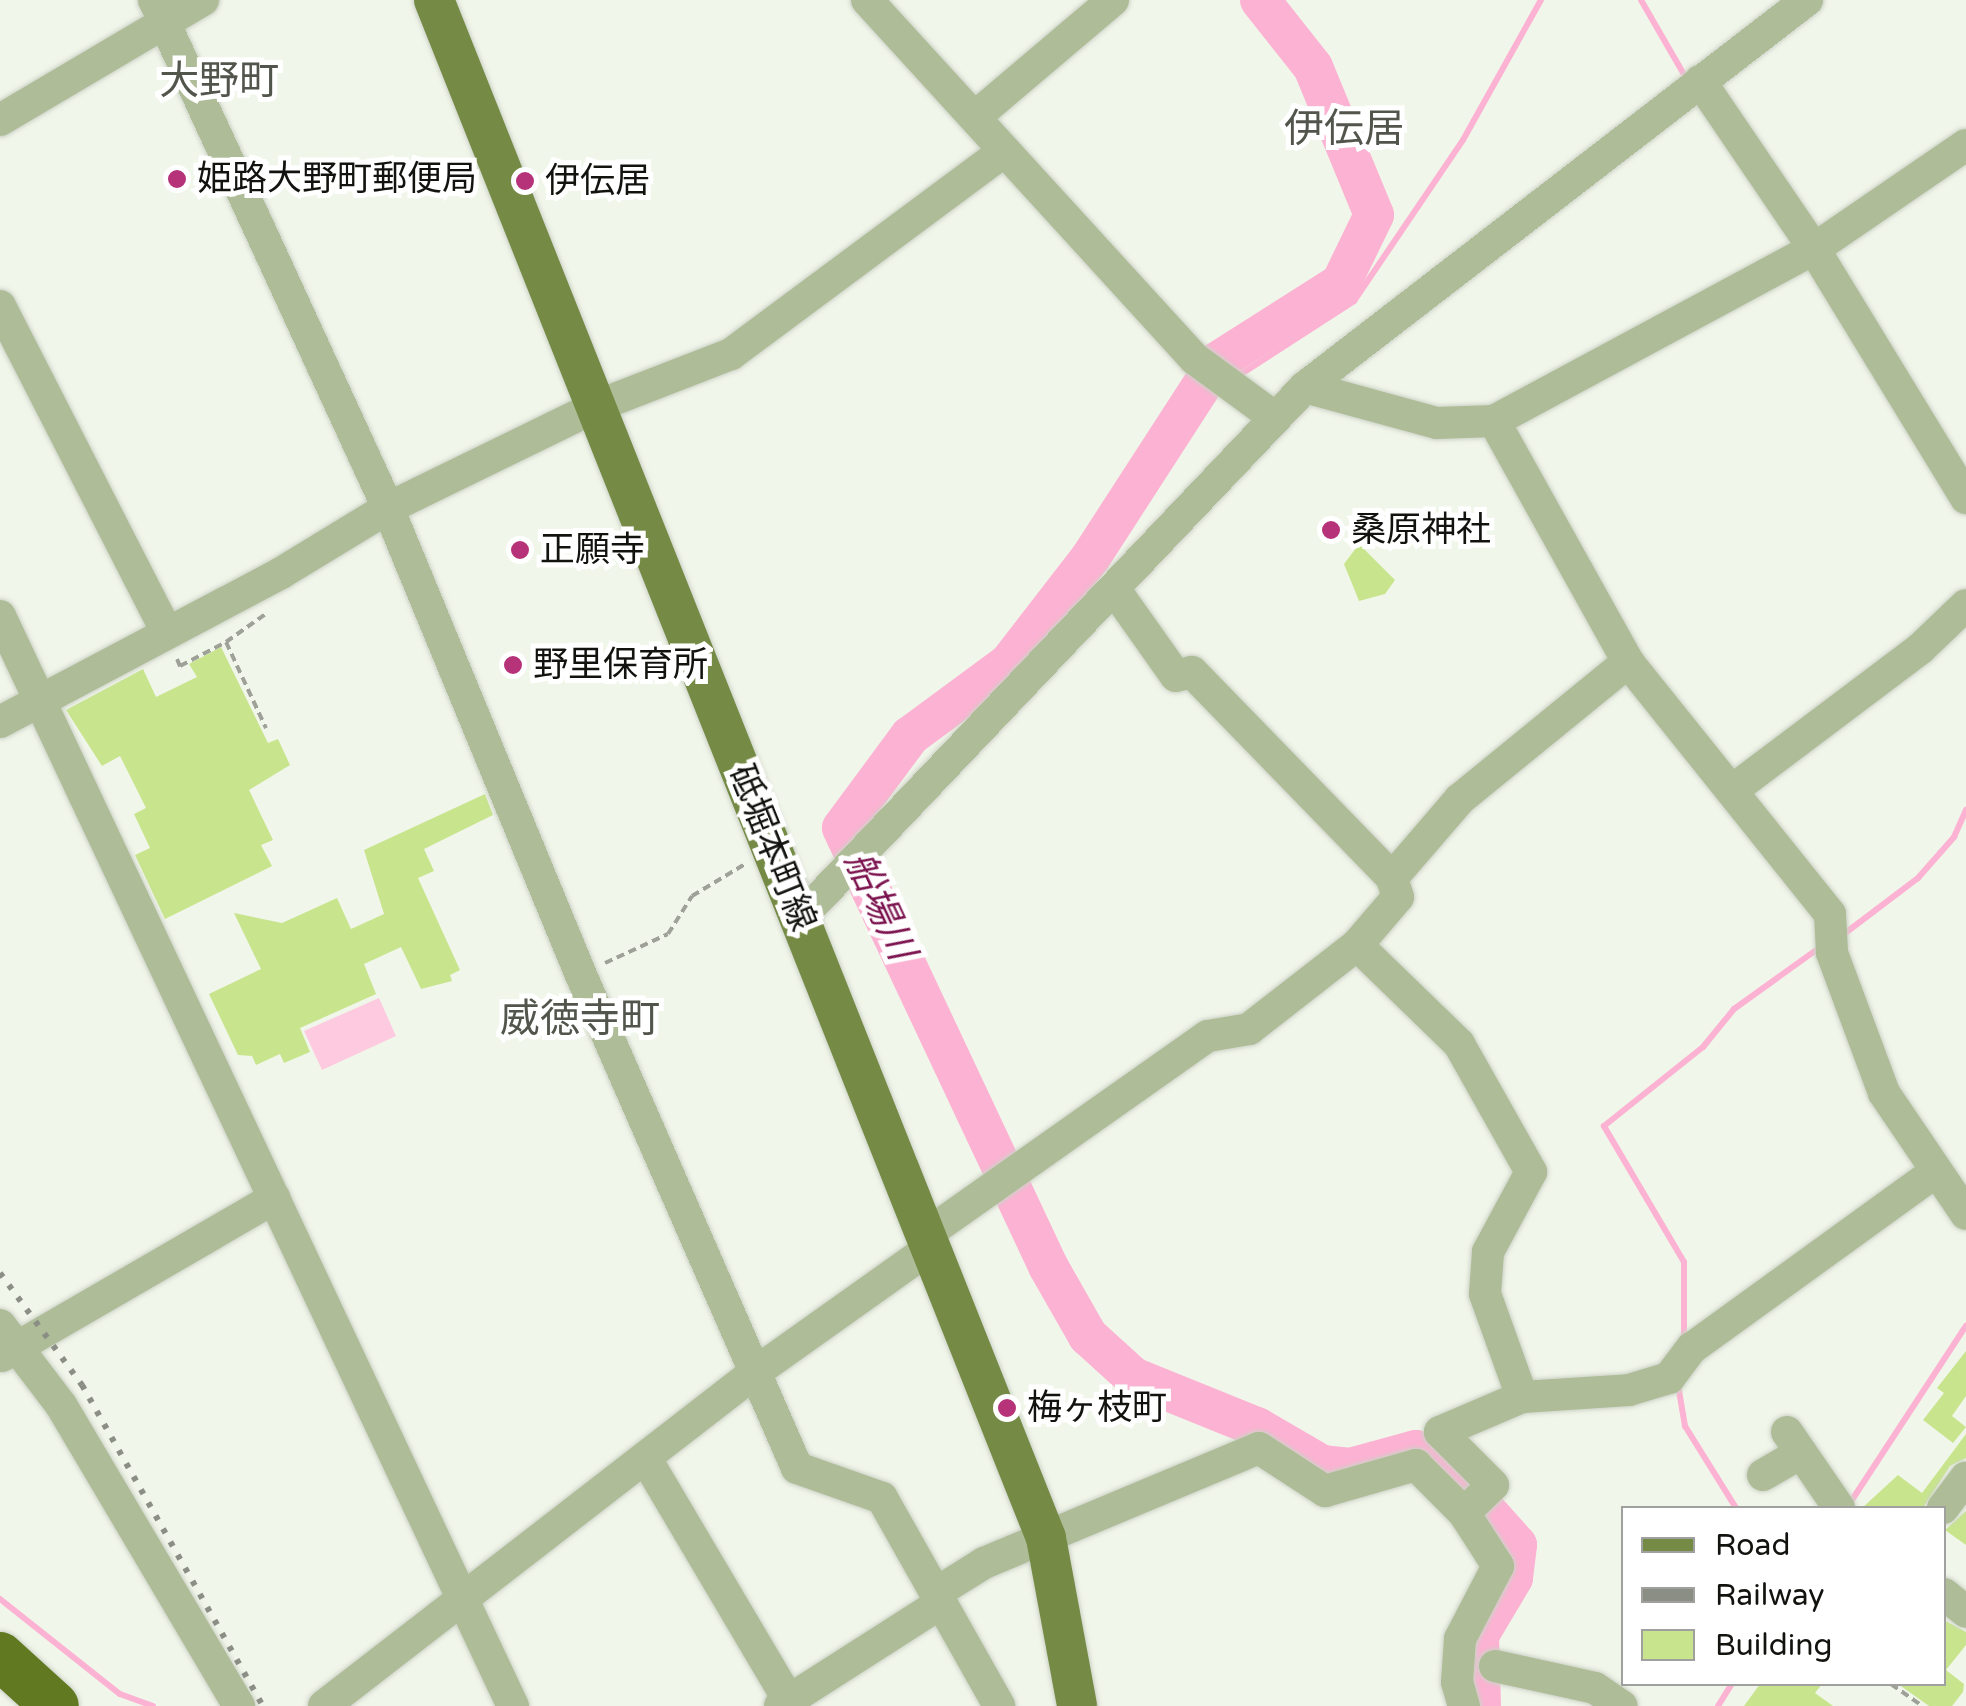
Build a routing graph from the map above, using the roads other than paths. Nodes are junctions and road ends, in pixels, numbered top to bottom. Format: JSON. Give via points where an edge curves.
{"nodes":[{"id":1,"x":203,"y":0,"type":"edge"},
{"id":2,"x":434,"y":0,"type":"edge"},
{"id":3,"x":868,"y":0,"type":"edge"},
{"id":4,"x":1113,"y":0,"type":"edge"},
{"id":5,"x":1807,"y":0,"type":"edge"},
{"id":6,"x":159,"y":12,"type":"edge"},
{"id":7,"x":1700,"y":81,"type":"junction"},
{"id":8,"x":975,"y":117,"type":"junction"},
{"id":9,"x":0,"y":120,"type":"edge"},
{"id":10,"x":1966,"y":144,"type":"edge"},
{"id":11,"x":1003,"y":152,"type":"junction"},
{"id":12,"x":1814,"y":250,"type":"junction"},
{"id":13,"x":0,"y":306,"type":"edge"},
{"id":14,"x":1305,"y":388,"type":"junction"},
{"id":15,"x":596,"y":406,"type":"junction"},
{"id":16,"x":1274,"y":417,"type":"junction"},
{"id":17,"x":1494,"y":420,"type":"junction"},
{"id":18,"x":1966,"y":498,"type":"edge"},
{"id":19,"x":388,"y":508,"type":"junction"},
{"id":20,"x":1115,"y":590,"type":"junction"},
{"id":21,"x":1966,"y":604,"type":"edge"},
{"id":22,"x":0,"y":616,"type":"edge"},
{"id":23,"x":166,"y":631,"type":"junction"},
{"id":24,"x":1628,"y":662,"type":"junction"},
{"id":25,"x":38,"y":696,"type":"junction"},
{"id":26,"x":0,"y":722,"type":"edge"},
{"id":27,"x":1734,"y":789,"type":"junction"},
{"id":28,"x":1392,"y":878,"type":"junction"},
{"id":29,"x":801,"y":917,"type":"junction"},
{"id":30,"x":1357,"y":945,"type":"junction"},
{"id":31,"x":1934,"y":1172,"type":"junction"},
{"id":32,"x":274,"y":1198,"type":"junction"},
{"id":33,"x":1966,"y":1214,"type":"edge"},
{"id":34,"x":927,"y":1242,"type":"junction"},
{"id":35,"x":6,"y":1342,"type":"edge"},
{"id":36,"x":753,"y":1374,"type":"junction"},
{"id":37,"x":1522,"y":1397,"type":"junction"},
{"id":38,"x":646,"y":1459,"type":"junction"},
{"id":39,"x":1764,"y":1476,"type":"dead end"},
{"id":40,"x":1966,"y":1478,"type":"edge"},
{"id":41,"x":1837,"y":1506,"type":"edge"},
{"id":42,"x":1945,"y":1506,"type":"edge"},
{"id":43,"x":1464,"y":1513,"type":"junction"},
{"id":44,"x":1046,"y":1538,"type":"junction"},
{"id":45,"x":936,"y":1594,"type":"junction"},
{"id":46,"x":1946,"y":1596,"type":"edge"},
{"id":47,"x":464,"y":1601,"type":"junction"},
{"id":48,"x":1966,"y":1612,"type":"edge"},
{"id":49,"x":0,"y":1656,"type":"edge"},
{"id":50,"x":1495,"y":1666,"type":"dead end"},
{"id":51,"x":787,"y":1704,"type":"edge"},
{"id":52,"x":56,"y":1706,"type":"edge"},
{"id":53,"x":239,"y":1706,"type":"edge"},
{"id":54,"x":324,"y":1706,"type":"edge"},
{"id":55,"x":514,"y":1706,"type":"edge"},
{"id":56,"x":999,"y":1706,"type":"edge"},
{"id":57,"x":1078,"y":1706,"type":"edge"},
{"id":58,"x":1464,"y":1706,"type":"edge"},
{"id":59,"x":1622,"y":1706,"type":"edge"}],
"edges":[{"from":1,"to":6,"type":"street"},
{"from":2,"to":15,"type":"main road","name":"砥堀本町線"},
{"from":3,"to":8,"type":"street"},
{"from":4,"to":8,"type":"street"},
{"from":5,"to":7,"type":"street"},
{"from":6,"to":9,"type":"street"},
{"from":6,"to":19,"type":"street"},
{"from":7,"to":12,"type":"street"},
{"from":7,"to":14,"type":"street"},
{"from":8,"to":11,"type":"street"},
{"from":10,"to":12,"type":"street"},
{"from":11,"to":15,"type":"street","via":[[731,354]]},
{"from":11,"to":16,"type":"street","via":[[1195,359]]},
{"from":12,"to":17,"type":"street"},
{"from":12,"to":18,"type":"street"},
{"from":13,"to":23,"type":"street"},
{"from":14,"to":16,"type":"street"},
{"from":14,"to":17,"type":"street","via":[[1437,423]]},
{"from":15,"to":19,"type":"street"},
{"from":15,"to":29,"type":"main road","name":"砥堀本町線"},
{"from":16,"to":20,"type":"street"},
{"from":17,"to":24,"type":"street"},
{"from":19,"to":23,"type":"street"},
{"from":19,"to":36,"type":"street"},
{"from":20,"to":28,"type":"street","via":[[1176,676],[1192,672]]},
{"from":20,"to":29,"type":"street"},
{"from":21,"to":27,"type":"street","via":[[1922,648]]},
{"from":22,"to":25,"type":"street"},
{"from":23,"to":25,"type":"street"},
{"from":24,"to":27,"type":"street"},
{"from":24,"to":28,"type":"street","via":[[1460,799]]},
{"from":25,"to":26,"type":"street"},
{"from":25,"to":32,"type":"street"},
{"from":27,"to":31,"type":"street","via":[[1830,914],[1832,953],[1884,1092]]},
{"from":28,"to":30,"type":"street","via":[[1398,897]]},
{"from":29,"to":34,"type":"main road","name":"砥堀本町線"},
{"from":30,"to":34,"type":"street","via":[[1250,1029],[1208,1036]]},
{"from":30,"to":37,"type":"street","via":[[1459,1044],[1531,1172],[1488,1252],[1485,1294]]},
{"from":31,"to":33,"type":"street"},
{"from":31,"to":37,"type":"street","via":[[1692,1348],[1669,1378],[1629,1390]]},
{"from":32,"to":35,"type":"street"},
{"from":32,"to":47,"type":"street"},
{"from":34,"to":36,"type":"street"},
{"from":34,"to":44,"type":"main road","name":"砥堀本町線"},
{"from":35,"to":53,"type":"street","via":[[70,1420]]},
{"from":36,"to":38,"type":"street"},
{"from":36,"to":45,"type":"street","via":[[797,1468],[882,1498]]},
{"from":37,"to":43,"type":"street","via":[[1440,1432],[1494,1485]]},
{"from":38,"to":47,"type":"street"},
{"from":38,"to":51,"type":"street"},
{"from":39,"to":41,"type":"street","via":[[1794,1442]]},
{"from":40,"to":42,"type":"street"},
{"from":43,"to":44,"type":"street","via":[[1416,1466],[1326,1491],[1258,1448]]},
{"from":43,"to":58,"type":"street","via":[[1498,1566],[1460,1639]]},
{"from":44,"to":45,"type":"street"},
{"from":44,"to":57,"type":"main road","name":"砥堀本町線"},
{"from":45,"to":51,"type":"street","via":[[935,1607]]},
{"from":45,"to":56,"type":"street"},
{"from":46,"to":48,"type":"street"},
{"from":47,"to":54,"type":"street"},
{"from":47,"to":55,"type":"street"},
{"from":49,"to":52,"type":"highway"},
{"from":50,"to":59,"type":"street","via":[[1595,1688]]}]}
